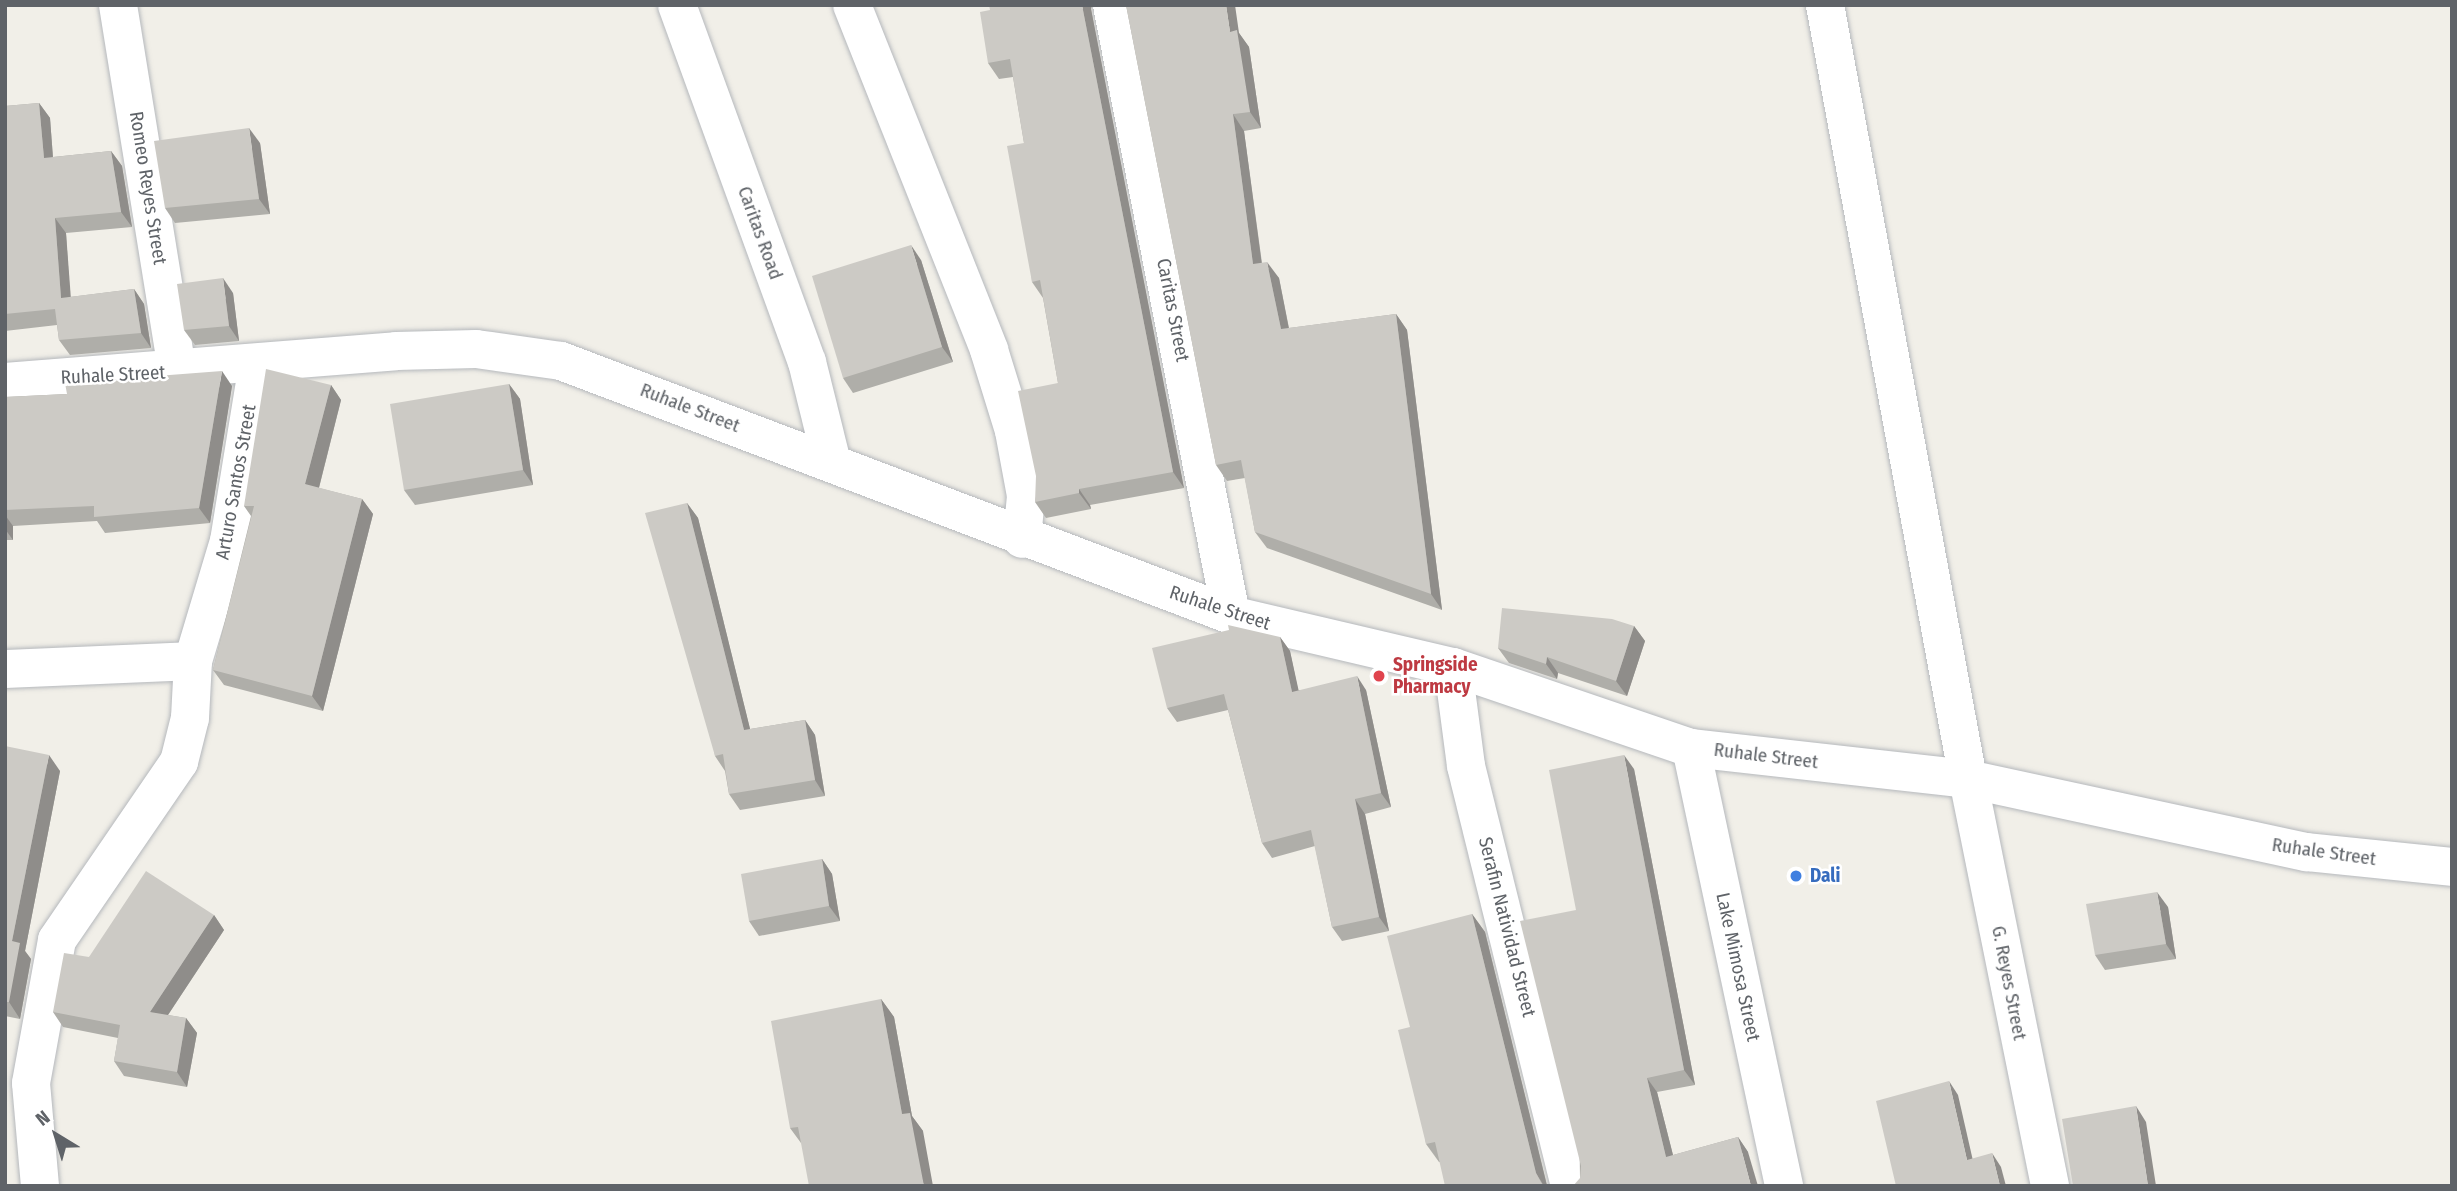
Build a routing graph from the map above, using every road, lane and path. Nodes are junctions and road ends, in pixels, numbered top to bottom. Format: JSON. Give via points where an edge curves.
{"nodes":[{"id":1,"x":118,"y":5,"type":"edge"},
{"id":2,"x":677,"y":5,"type":"edge"},
{"id":3,"x":852,"y":5,"type":"edge"},
{"id":4,"x":1112,"y":5,"type":"edge"},
{"id":5,"x":1825,"y":5,"type":"edge"},
{"id":6,"x":258,"y":363,"type":"junction"},
{"id":7,"x":177,"y":371,"type":"junction"},
{"id":8,"x":5,"y":382,"type":"edge"},
{"id":9,"x":832,"y":463,"type":"junction"},
{"id":10,"x":1022,"y":539,"type":"junction"},
{"id":11,"x":1231,"y":615,"type":"junction"},
{"id":12,"x":193,"y":661,"type":"junction"},
{"id":13,"x":1453,"y":667,"type":"junction"},
{"id":14,"x":5,"y":669,"type":"edge"},
{"id":15,"x":1691,"y":748,"type":"junction"},
{"id":16,"x":1968,"y":779,"type":"junction"},
{"id":17,"x":2452,"y":867,"type":"edge"},
{"id":18,"x":18,"y":1080,"type":"edge"},
{"id":19,"x":40,"y":1186,"type":"edge"},
{"id":20,"x":1570,"y":1186,"type":"edge"},
{"id":21,"x":1784,"y":1186,"type":"edge"},
{"id":22,"x":2050,"y":1186,"type":"edge"}],
"edges":[{"from":1,"to":7,"type":"street","name":"Romeo Reyes Street"},
{"from":2,"to":9,"type":"street","name":"Caritas Road","via":[[807,362]]},
{"from":3,"to":10,"type":"street","via":[[989,350],[1011,419],[1026,496]]},
{"from":4,"to":11,"type":"street","name":"Caritas Street"},
{"from":5,"to":16,"type":"street","name":"G. Reyes Street"},
{"from":6,"to":7,"type":"street","name":"Ruhale Street"},
{"from":6,"to":9,"type":"street","name":"Ruhale Street","via":[[476,349],[561,361]]},
{"from":6,"to":12,"type":"street","name":"Arturo Santos Street","via":[[229,541]]},
{"from":7,"to":8,"type":"street","name":"Ruhale Street"},
{"from":9,"to":10,"type":"street","name":"Ruhale Street"},
{"from":10,"to":11,"type":"street","name":"Ruhale Street"},
{"from":11,"to":13,"type":"street","name":"Ruhale Street"},
{"from":12,"to":14,"type":"street"},
{"from":12,"to":18,"type":"street","name":"Arturo Santos Street","via":[[190,718],[179,762],[57,940]]},
{"from":13,"to":15,"type":"street","name":"Ruhale Street"},
{"from":13,"to":20,"type":"street","name":"Serafin Natividad Street","via":[[1466,766]]},
{"from":15,"to":16,"type":"street","name":"Ruhale Street"},
{"from":15,"to":21,"type":"street","name":"Lake Mimosa Street"},
{"from":16,"to":17,"type":"street","name":"Ruhale Street","via":[[2307,852]]},
{"from":16,"to":22,"type":"street","name":"G. Reyes Street"},
{"from":18,"to":19,"type":"street","name":"Arturo Santos Street"}]}
